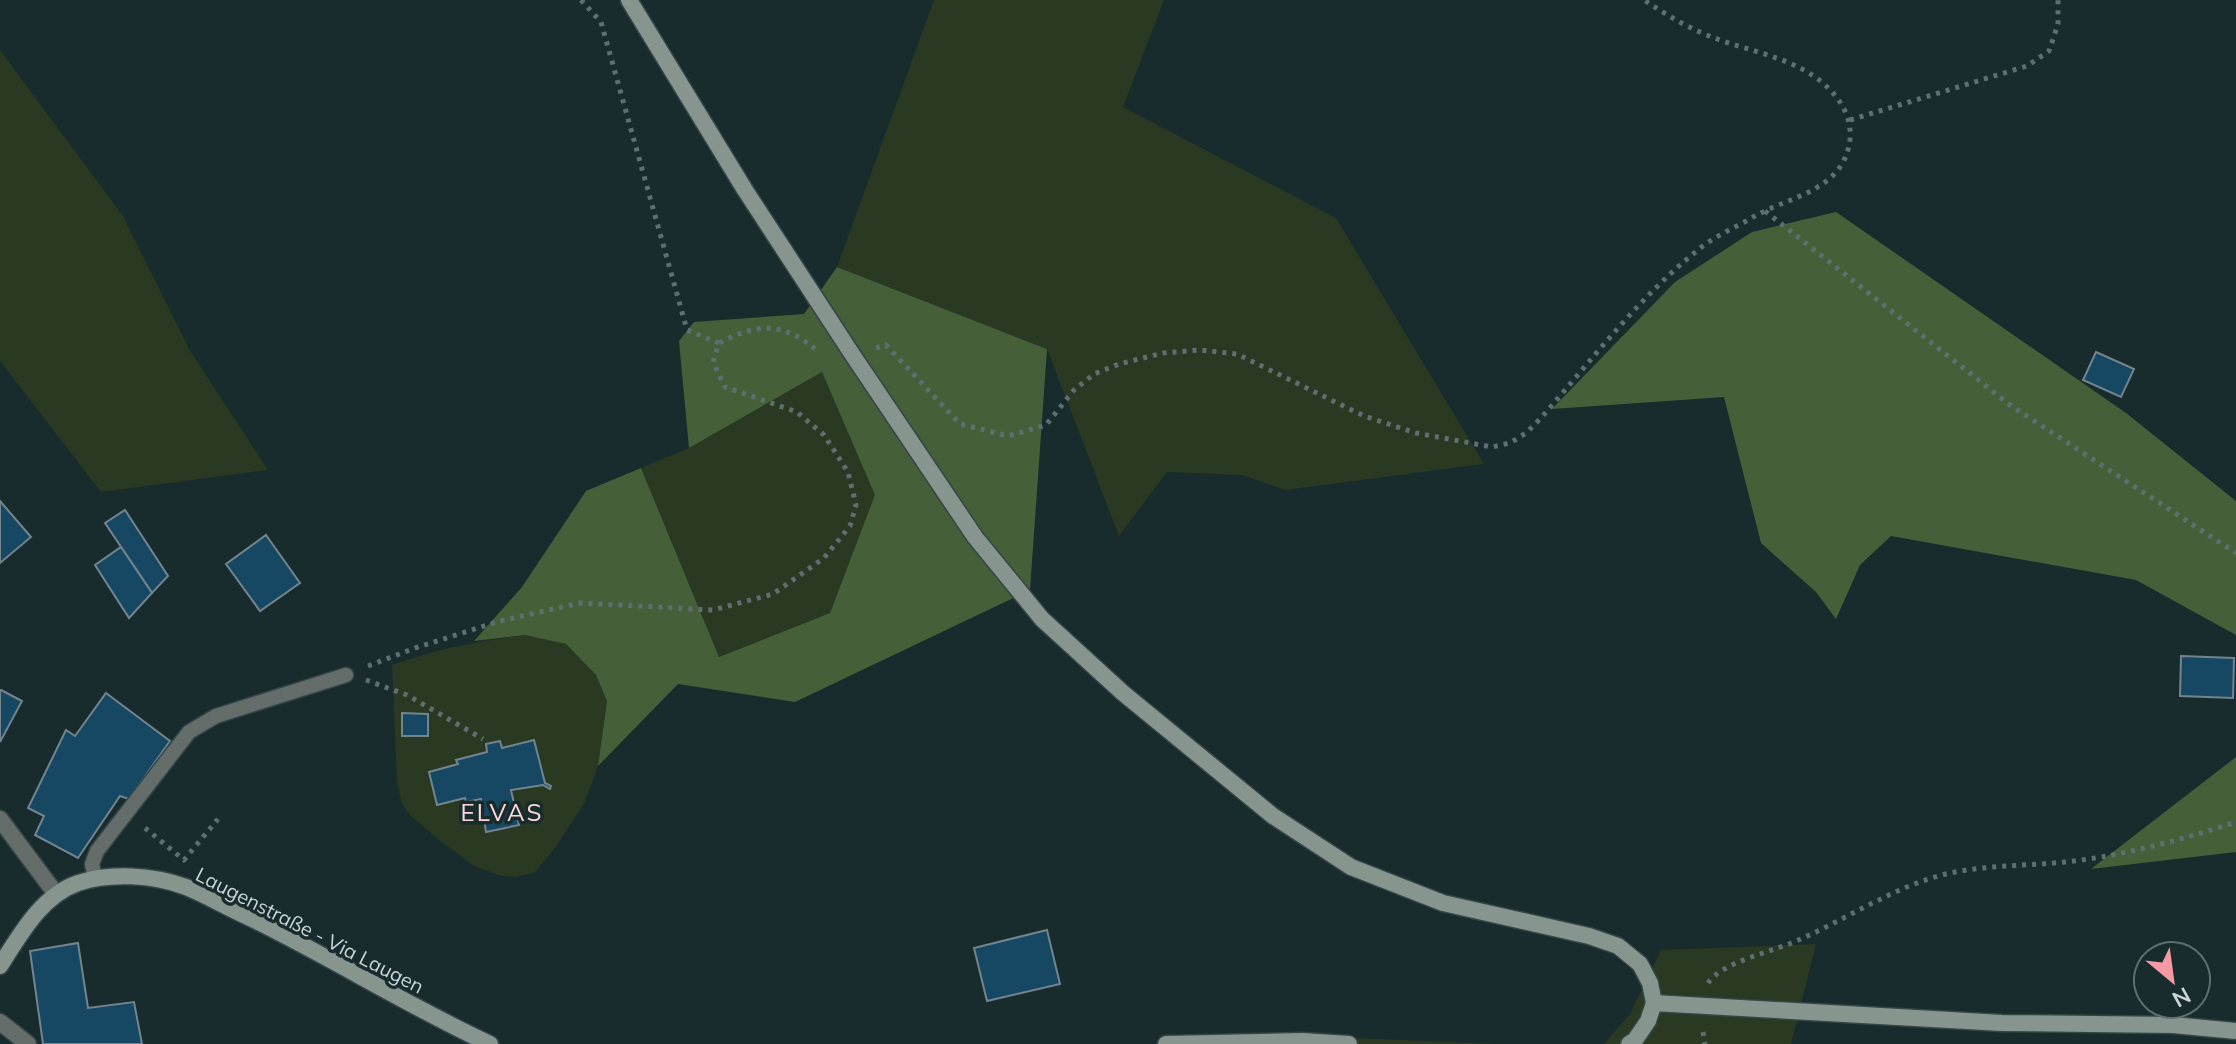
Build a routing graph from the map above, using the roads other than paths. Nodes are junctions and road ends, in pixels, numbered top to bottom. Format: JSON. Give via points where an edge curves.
{"nodes":[{"id":1,"x":629,"y":0,"type":"edge"},
{"id":2,"x":346,"y":675,"type":"road end"},
{"id":3,"x":0,"y":819,"type":"edge"},
{"id":4,"x":95,"y":878,"type":"junction"},
{"id":5,"x":56,"y":894,"type":"junction"},
{"id":6,"x":0,"y":966,"type":"edge"},
{"id":7,"x":1654,"y":1003,"type":"junction"},
{"id":8,"x":0,"y":1022,"type":"edge"},
{"id":9,"x":2236,"y":1031,"type":"edge"},
{"id":10,"x":28,"y":1044,"type":"edge"},
{"id":11,"x":490,"y":1044,"type":"edge"},
{"id":12,"x":1166,"y":1044,"type":"edge"},
{"id":13,"x":1349,"y":1044,"type":"edge"},
{"id":14,"x":1629,"y":1044,"type":"edge"}],
"edges":[{"from":1,"to":7,"type":"street","via":[[852,354],[975,537],[1042,619],[1273,816],[1351,867],[1443,903],[1618,946],[1640,964]]},
{"from":2,"to":4,"type":"lane","via":[[216,716],[189,732],[97,851],[92,864]]},
{"from":3,"to":5,"type":"street"},
{"from":4,"to":5,"type":"street","name":"Laugenstraße - Via Laugen"},
{"from":4,"to":11,"type":"street","name":"Laugenstraße - Via Laugen","via":[[130,876],[185,886]]},
{"from":5,"to":6,"type":"street","name":"Laugenstraße - Via Laugen","via":[[27,924]]},
{"from":7,"to":9,"type":"street"},
{"from":7,"to":14,"type":"street","via":[[1648,1021]]},
{"from":8,"to":10,"type":"street"},
{"from":12,"to":13,"type":"street"}]}
